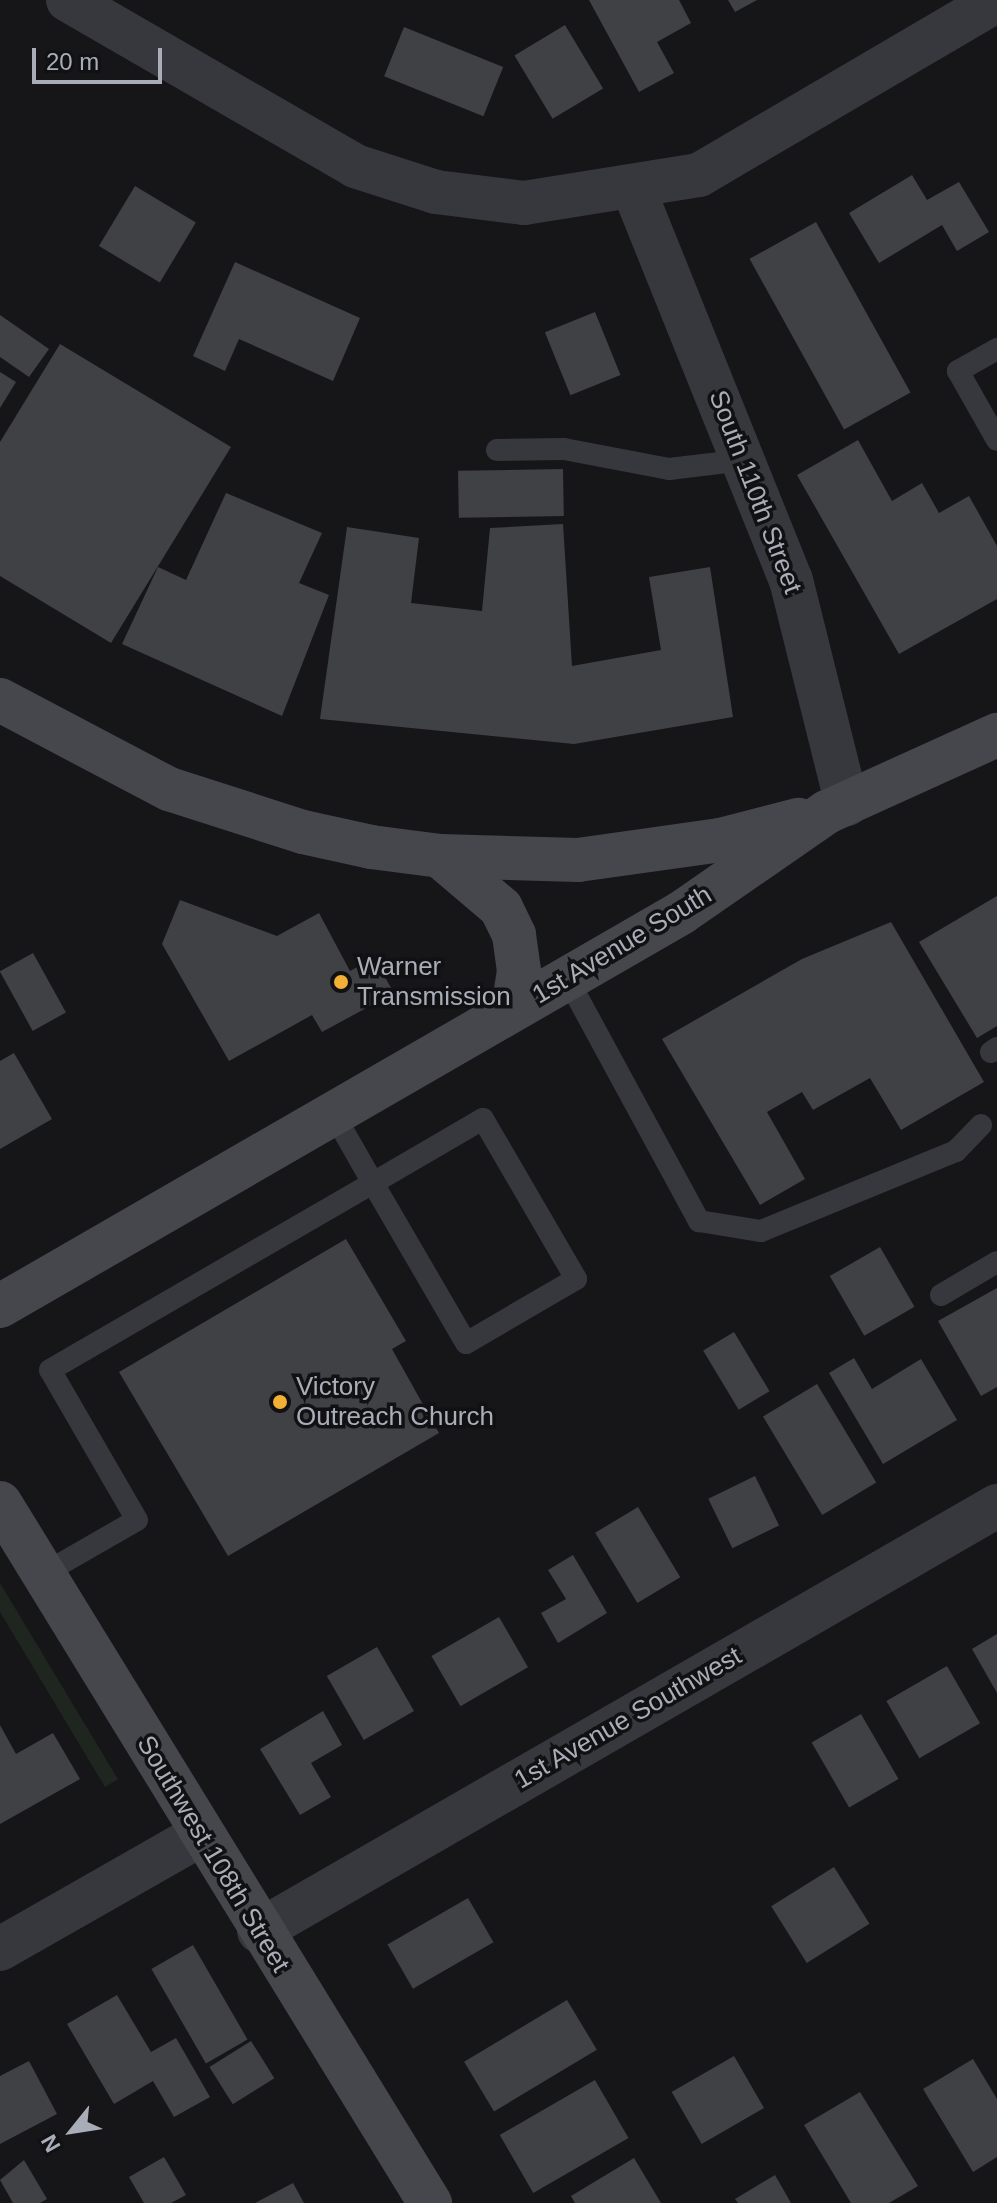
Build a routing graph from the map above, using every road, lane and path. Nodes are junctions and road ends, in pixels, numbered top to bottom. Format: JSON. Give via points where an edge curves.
{"nodes":[{"id":1,"x":68,"y":0,"type":"edge"},
{"id":2,"x":997,"y":0,"type":"edge"},
{"id":3,"x":634,"y":190,"type":"junction"},
{"id":4,"x":997,"y":349,"type":"edge"},
{"id":5,"x":997,"y":440,"type":"edge"},
{"id":6,"x":497,"y":450,"type":"dead end"},
{"id":7,"x":745,"y":460,"type":"junction"},
{"id":8,"x":0,"y":700,"type":"edge"},
{"id":9,"x":997,"y":735,"type":"edge"},
{"id":10,"x":837,"y":808,"type":"junction"},
{"id":11,"x":440,"y":856,"type":"junction"},
{"id":12,"x":567,"y":978,"type":"junction"},
{"id":13,"x":513,"y":1009,"type":"junction"},
{"id":14,"x":333,"y":1113,"type":"junction"},
{"id":15,"x":981,"y":1125,"type":"dead end"},
{"id":16,"x":373,"y":1183,"type":"junction"},
{"id":17,"x":997,"y":1262,"type":"edge"},
{"id":18,"x":941,"y":1295,"type":"dead end"},
{"id":19,"x":0,"y":1306,"type":"edge"},
{"id":20,"x":997,"y":1506,"type":"edge"},
{"id":21,"x":2,"y":1512,"type":"edge"},
{"id":22,"x":43,"y":1574,"type":"junction"},
{"id":23,"x":200,"y":1835,"type":"junction"},
{"id":24,"x":259,"y":1931,"type":"junction"},
{"id":25,"x":0,"y":1949,"type":"edge"},
{"id":26,"x":430,"y":2203,"type":"edge"}],
"edges":[{"from":1,"to":3,"type":"street","via":[[355,166],[436,192],[524,203]]},
{"from":2,"to":3,"type":"street","via":[[699,175]]},
{"from":3,"to":7,"type":"street","name":"South 110th Street"},
{"from":4,"to":5,"type":"lane","via":[[958,371]]},
{"from":6,"to":7,"type":"lane","via":[[564,449],[669,469]]},
{"from":7,"to":10,"type":"street","name":"South 110th Street","via":[[791,580]]},
{"from":8,"to":11,"type":"street","via":[[106,760],[235,813],[316,835]]},
{"from":9,"to":10,"type":"street","name":"1st Avenue South"},
{"from":10,"to":11,"type":"street","via":[[720,840],[593,859]]},
{"from":10,"to":12,"type":"street","name":"1st Avenue South","via":[[681,913]]},
{"from":11,"to":13,"type":"street","via":[[501,908],[514,935],[519,971]]},
{"from":12,"to":13,"type":"street","name":"1st Avenue South"},
{"from":12,"to":15,"type":"lane","via":[[699,1221],[761,1231],[956,1151]]},
{"from":13,"to":14,"type":"street","name":"1st Avenue South"},
{"from":14,"to":16,"type":"lane"},
{"from":14,"to":19,"type":"street","name":"1st Avenue South"},
{"from":16,"to":16,"type":"lane","via":[[483,1119],[576,1279],[466,1343]]},
{"from":16,"to":22,"type":"lane","via":[[50,1370],[137,1520]]},
{"from":17,"to":18,"type":"lane"},
{"from":20,"to":24,"type":"street","name":"1st Avenue Southwest"},
{"from":21,"to":22,"type":"street","name":"Southwest 108th Street"},
{"from":22,"to":23,"type":"street","name":"Southwest 108th Street"},
{"from":23,"to":24,"type":"street","name":"Southwest 108th Street"},
{"from":23,"to":25,"type":"street"},
{"from":24,"to":26,"type":"street","name":"Southwest 108th Street"}]}
